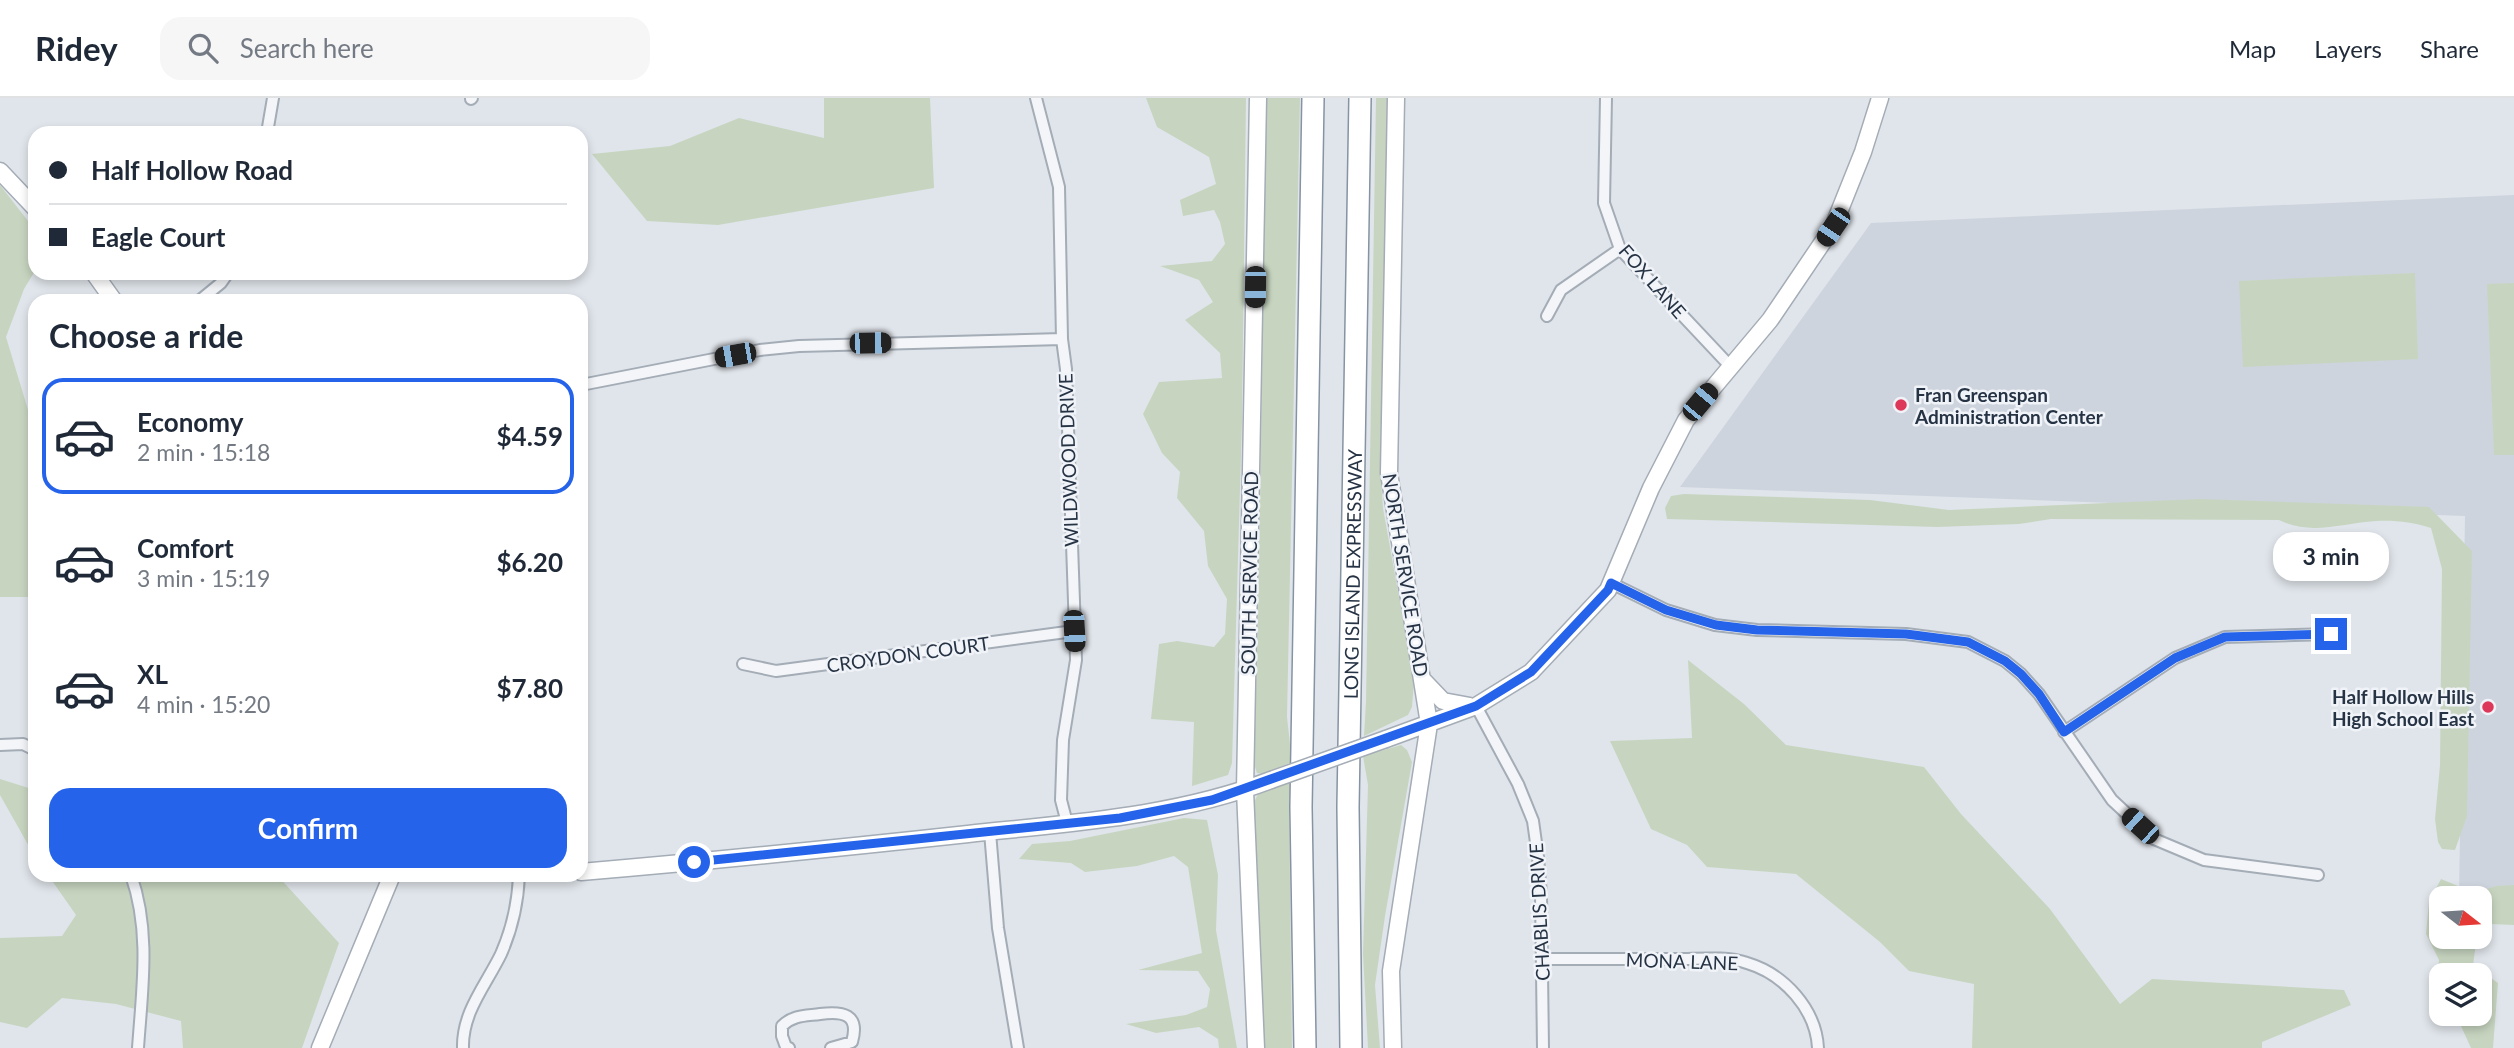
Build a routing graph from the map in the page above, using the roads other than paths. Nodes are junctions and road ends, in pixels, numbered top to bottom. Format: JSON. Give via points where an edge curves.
{"nodes":[{"id":1,"x":273,"y":98,"type":"edge"},
{"id":2,"x":1036,"y":98,"type":"edge"},
{"id":3,"x":1258,"y":98,"type":"edge"},
{"id":4,"x":1313,"y":98,"type":"edge"},
{"id":5,"x":1360,"y":98,"type":"edge"},
{"id":6,"x":1396,"y":98,"type":"edge"},
{"id":7,"x":1606,"y":98,"type":"edge"},
{"id":8,"x":1880,"y":98,"type":"edge"},
{"id":9,"x":268,"y":126,"type":"edge"},
{"id":10,"x":0,"y":171,"type":"edge"},
{"id":11,"x":28,"y":201,"type":"edge"},
{"id":12,"x":1620,"y":249,"type":"junction"},
{"id":13,"x":223,"y":280,"type":"edge"},
{"id":14,"x":208,"y":294,"type":"edge"},
{"id":15,"x":1547,"y":316,"type":"dead end"},
{"id":16,"x":1062,"y":339,"type":"junction"},
{"id":17,"x":1730,"y":366,"type":"junction"},
{"id":18,"x":588,"y":384,"type":"edge"},
{"id":19,"x":1611,"y":583,"type":"junction"},
{"id":20,"x":1074,"y":631,"type":"junction"},
{"id":21,"x":2331,"y":634,"type":"dead end"},
{"id":22,"x":743,"y":664,"type":"dead end"},
{"id":23,"x":1422,"y":679,"type":"junction"},
{"id":24,"x":1476,"y":706,"type":"junction"},
{"id":25,"x":1429,"y":724,"type":"junction"},
{"id":26,"x":2064,"y":732,"type":"junction"},
{"id":27,"x":0,"y":745,"type":"edge"},
{"id":28,"x":28,"y":746,"type":"edge"},
{"id":29,"x":1245,"y":790,"type":"junction"},
{"id":30,"x":1067,"y":823,"type":"junction"},
{"id":31,"x":990,"y":832,"type":"junction"},
{"id":32,"x":588,"y":871,"type":"edge"},
{"id":33,"x":2318,"y":875,"type":"dead end"},
{"id":34,"x":134,"y":882,"type":"edge"},
{"id":35,"x":389,"y":882,"type":"edge"},
{"id":36,"x":518,"y":882,"type":"edge"},
{"id":37,"x":1542,"y":959,"type":"junction"},
{"id":38,"x":138,"y":1048,"type":"edge"},
{"id":39,"x":320,"y":1048,"type":"edge"},
{"id":40,"x":463,"y":1048,"type":"edge"},
{"id":41,"x":789,"y":1048,"type":"edge"},
{"id":42,"x":831,"y":1048,"type":"edge"},
{"id":43,"x":1018,"y":1048,"type":"edge"},
{"id":44,"x":1256,"y":1048,"type":"edge"},
{"id":45,"x":1305,"y":1048,"type":"edge"},
{"id":46,"x":1352,"y":1048,"type":"edge"},
{"id":47,"x":1392,"y":1048,"type":"edge"},
{"id":48,"x":1543,"y":1048,"type":"edge"},
{"id":49,"x":1818,"y":1048,"type":"edge"}],
"edges":[{"from":1,"to":9,"type":"street"},
{"from":2,"to":16,"type":"street","name":"WILDWOOD DRIVE","via":[[1059,187]]},
{"from":3,"to":29,"type":"street","name":"SOUTH SERVICE ROAD"},
{"from":4,"to":45,"type":"highway","via":[[1301,807]]},
{"from":5,"to":46,"type":"highway","name":"LONG ISLAND EXPRESSWAY","via":[[1348,807]]},
{"from":6,"to":23,"type":"street","name":"NORTH SERVICE ROAD","via":[[1389,473]]},
{"from":7,"to":12,"type":"street","name":"FOX LANE","via":[[1604,203]]},
{"from":8,"to":17,"type":"street","via":[[1833,227],[1770,320]]},
{"from":10,"to":11,"type":"street"},
{"from":12,"to":15,"type":"street","via":[[1561,290]]},
{"from":12,"to":17,"type":"street","name":"FOX LANE"},
{"from":13,"to":14,"type":"street"},
{"from":16,"to":18,"type":"street","via":[[799,346]]},
{"from":16,"to":20,"type":"street","name":"WILDWOOD DRIVE"},
{"from":17,"to":19,"type":"street","via":[[1686,420]]},
{"from":19,"to":24,"type":"street","via":[[1531,672]]},
{"from":19,"to":26,"type":"street","via":[[1666,610],[1716,625],[1906,634],[1968,642],[2021,674]]},
{"from":20,"to":22,"type":"street","name":"CROYDON COURT","via":[[776,671]]},
{"from":20,"to":30,"type":"street","name":"WILDWOOD DRIVE","via":[[1076,660],[1063,740],[1062,800]]},
{"from":21,"to":26,"type":"street","via":[[2225,637],[2175,658]]},
{"from":23,"to":24,"type":"street","via":[[1443,701]]},
{"from":23,"to":25,"type":"street","name":"NORTH SERVICE ROAD"},
{"from":24,"to":25,"type":"street"},
{"from":24,"to":37,"type":"street","name":"CHABLIS DRIVE","via":[[1533,821]]},
{"from":25,"to":29,"type":"street","bridge":true},
{"from":25,"to":47,"type":"street","name":"NORTH SERVICE ROAD","via":[[1391,971]]},
{"from":26,"to":33,"type":"street","via":[[2112,800],[2154,839],[2204,860]]},
{"from":27,"to":28,"type":"street"},
{"from":29,"to":30,"type":"street","via":[[1120,818]]},
{"from":29,"to":44,"type":"street","name":"SOUTH SERVICE ROAD"},
{"from":30,"to":31,"type":"street"},
{"from":31,"to":32,"type":"street"},
{"from":31,"to":43,"type":"street"},
{"from":34,"to":38,"type":"street","via":[[145,942]]},
{"from":35,"to":39,"type":"street"},
{"from":36,"to":40,"type":"street","via":[[512,924],[468,1013]]},
{"from":37,"to":48,"type":"street","name":"CHABLIS DRIVE"},
{"from":37,"to":49,"type":"street","name":"MONA LANE","via":[[1745,962],[1784,984],[1807,1009]]},
{"from":41,"to":42,"type":"street","via":[[782,1026],[790,1018],[837,1012],[847,1015],[855,1032],[852,1042]]}]}
